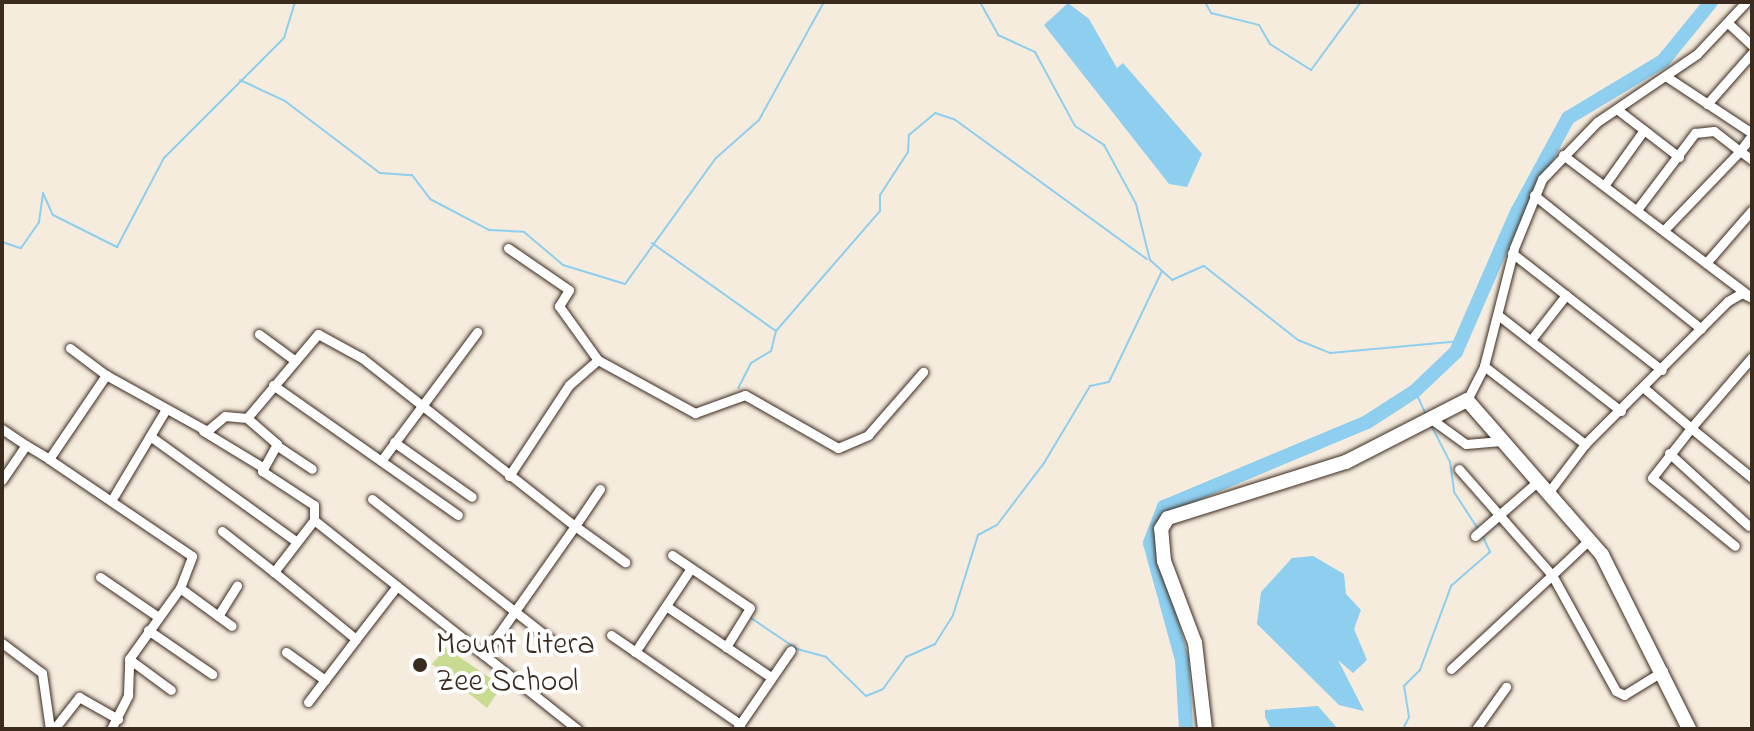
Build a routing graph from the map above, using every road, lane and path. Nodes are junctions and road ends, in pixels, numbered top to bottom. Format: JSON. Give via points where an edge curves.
{"nodes":[{"id":1,"x":1746,"y":2,"type":"edge"},
{"id":2,"x":1728,"y":23,"type":"junction"},
{"id":3,"x":1752,"y":45,"type":"edge"},
{"id":4,"x":1752,"y":53,"type":"edge"},
{"id":5,"x":1667,"y":77,"type":"junction"},
{"id":6,"x":1707,"y":104,"type":"junction"},
{"id":7,"x":1618,"y":110,"type":"junction"},
{"id":8,"x":1644,"y":130,"type":"junction"},
{"id":9,"x":1752,"y":134,"type":"edge"},
{"id":10,"x":1740,"y":151,"type":"junction"},
{"id":11,"x":1563,"y":155,"type":"junction"},
{"id":12,"x":1679,"y":157,"type":"junction"},
{"id":13,"x":1752,"y":160,"type":"edge"},
{"id":14,"x":1606,"y":183,"type":"junction"},
{"id":15,"x":1534,"y":195,"type":"junction"},
{"id":16,"x":1639,"y":207,"type":"junction"},
{"id":17,"x":1752,"y":210,"type":"edge"},
{"id":18,"x":1748,"y":223,"type":"edge"},
{"id":19,"x":1665,"y":229,"type":"junction"},
{"id":20,"x":508,"y":248,"type":"dead end"},
{"id":21,"x":1512,"y":253,"type":"junction"},
{"id":22,"x":1706,"y":263,"type":"junction"},
{"id":23,"x":1566,"y":295,"type":"junction"},
{"id":24,"x":1751,"y":297,"type":"edge"},
{"id":25,"x":1498,"y":315,"type":"junction"},
{"id":26,"x":1701,"y":329,"type":"junction"},
{"id":27,"x":477,"y":332,"type":"dead end"},
{"id":28,"x":259,"y":334,"type":"dead end"},
{"id":29,"x":1534,"y":336,"type":"junction"},
{"id":30,"x":70,"y":348,"type":"dead end"},
{"id":31,"x":1752,"y":357,"type":"edge"},
{"id":32,"x":294,"y":360,"type":"junction"},
{"id":33,"x":598,"y":360,"type":"junction"},
{"id":34,"x":1484,"y":366,"type":"junction"},
{"id":35,"x":1662,"y":370,"type":"junction"},
{"id":36,"x":923,"y":372,"type":"dead end"},
{"id":37,"x":106,"y":375,"type":"junction"},
{"id":38,"x":273,"y":385,"type":"junction"},
{"id":39,"x":1644,"y":388,"type":"junction"},
{"id":40,"x":1467,"y":400,"type":"junction"},
{"id":41,"x":166,"y":409,"type":"junction"},
{"id":42,"x":421,"y":409,"type":"junction"},
{"id":43,"x":1621,"y":411,"type":"junction"},
{"id":44,"x":247,"y":418,"type":"junction"},
{"id":45,"x":1431,"y":422,"type":"junction"},
{"id":46,"x":1691,"y":428,"type":"junction"},
{"id":47,"x":2,"y":429,"type":"edge"},
{"id":48,"x":203,"y":431,"type":"junction"},
{"id":49,"x":150,"y":436,"type":"junction"},
{"id":50,"x":1501,"y":441,"type":"junction"},
{"id":51,"x":394,"y":442,"type":"junction"},
{"id":52,"x":1585,"y":444,"type":"junction"},
{"id":53,"x":26,"y":445,"type":"junction"},
{"id":54,"x":276,"y":445,"type":"junction"},
{"id":55,"x":1669,"y":453,"type":"junction"},
{"id":56,"x":49,"y":459,"type":"junction"},
{"id":57,"x":381,"y":461,"type":"junction"},
{"id":58,"x":264,"y":468,"type":"junction"},
{"id":59,"x":312,"y":469,"type":"dead end"},
{"id":60,"x":1459,"y":469,"type":"dead end"},
{"id":61,"x":509,"y":476,"type":"junction"},
{"id":62,"x":1752,"y":478,"type":"edge"},
{"id":63,"x":2,"y":480,"type":"edge"},
{"id":64,"x":1543,"y":487,"type":"junction"},
{"id":65,"x":600,"y":489,"type":"dead end"},
{"id":66,"x":114,"y":496,"type":"junction"},
{"id":67,"x":472,"y":497,"type":"dead end"},
{"id":68,"x":372,"y":499,"type":"dead end"},
{"id":69,"x":458,"y":515,"type":"dead end"},
{"id":70,"x":1499,"y":517,"type":"junction"},
{"id":71,"x":314,"y":520,"type":"junction"},
{"id":72,"x":575,"y":526,"type":"junction"},
{"id":73,"x":1749,"y":526,"type":"dead end"},
{"id":74,"x":222,"y":531,"type":"dead end"},
{"id":75,"x":1479,"y":532,"type":"dead end"},
{"id":76,"x":1589,"y":540,"type":"junction"},
{"id":77,"x":297,"y":542,"type":"junction"},
{"id":78,"x":1735,"y":546,"type":"dead end"},
{"id":79,"x":672,"y":555,"type":"dead end"},
{"id":80,"x":625,"y":562,"type":"dead end"},
{"id":81,"x":691,"y":568,"type":"junction"},
{"id":82,"x":274,"y":572,"type":"junction"},
{"id":83,"x":1552,"y":575,"type":"junction"},
{"id":84,"x":100,"y":577,"type":"dead end"},
{"id":85,"x":237,"y":585,"type":"dead end"},
{"id":86,"x":397,"y":586,"type":"junction"},
{"id":87,"x":180,"y":588,"type":"junction"},
{"id":88,"x":666,"y":606,"type":"junction"},
{"id":89,"x":517,"y":609,"type":"junction"},
{"id":90,"x":157,"y":616,"type":"junction"},
{"id":91,"x":218,"y":616,"type":"junction"},
{"id":92,"x":232,"y":626,"type":"dead end"},
{"id":93,"x":148,"y":630,"type":"junction"},
{"id":94,"x":611,"y":635,"type":"dead end"},
{"id":95,"x":356,"y":639,"type":"junction"},
{"id":96,"x":2,"y":643,"type":"edge"},
{"id":97,"x":560,"y":647,"type":"dead end"},
{"id":98,"x":726,"y":647,"type":"junction"},
{"id":99,"x":791,"y":650,"type":"dead end"},
{"id":100,"x":286,"y":652,"type":"dead end"},
{"id":101,"x":635,"y":652,"type":"junction"},
{"id":102,"x":484,"y":655,"type":"junction"},
{"id":103,"x":129,"y":659,"type":"junction"},
{"id":104,"x":1451,"y":669,"type":"dead end"},
{"id":105,"x":1663,"y":671,"type":"junction"},
{"id":106,"x":212,"y":674,"type":"dead end"},
{"id":107,"x":771,"y":677,"type":"junction"},
{"id":108,"x":325,"y":680,"type":"junction"},
{"id":109,"x":1506,"y":687,"type":"dead end"},
{"id":110,"x":171,"y":690,"type":"dead end"},
{"id":111,"x":308,"y":702,"type":"dead end"},
{"id":112,"x":118,"y":719,"type":"junction"},
{"id":113,"x":738,"y":727,"type":"edge"},
{"id":114,"x":52,"y":729,"type":"edge"},
{"id":115,"x":111,"y":729,"type":"edge"},
{"id":116,"x":577,"y":729,"type":"edge"},
{"id":117,"x":1205,"y":729,"type":"edge"},
{"id":118,"x":1476,"y":729,"type":"edge"},
{"id":119,"x":1689,"y":729,"type":"edge"}],
"edges":[{"from":1,"to":2,"type":"street"},
{"from":2,"to":3,"type":"street"},
{"from":2,"to":5,"type":"street"},
{"from":4,"to":6,"type":"street"},
{"from":5,"to":6,"type":"street"},
{"from":5,"to":7,"type":"street"},
{"from":6,"to":9,"type":"street"},
{"from":7,"to":8,"type":"street"},
{"from":7,"to":11,"type":"street"},
{"from":8,"to":12,"type":"street"},
{"from":8,"to":14,"type":"street"},
{"from":9,"to":10,"type":"street"},
{"from":10,"to":12,"type":"street","via":[[1704,130]]},
{"from":10,"to":13,"type":"street"},
{"from":10,"to":19,"type":"street"},
{"from":11,"to":14,"type":"street"},
{"from":11,"to":15,"type":"street"},
{"from":12,"to":16,"type":"street"},
{"from":14,"to":16,"type":"street"},
{"from":15,"to":21,"type":"street"},
{"from":15,"to":26,"type":"street"},
{"from":16,"to":19,"type":"street"},
{"from":17,"to":18,"type":"street"},
{"from":18,"to":22,"type":"street"},
{"from":19,"to":22,"type":"street"},
{"from":20,"to":33,"type":"street","via":[[569,290],[559,306]]},
{"from":21,"to":23,"type":"street"},
{"from":21,"to":25,"type":"street"},
{"from":22,"to":24,"type":"street"},
{"from":23,"to":29,"type":"street"},
{"from":23,"to":35,"type":"street"},
{"from":24,"to":26,"type":"street","via":[[1735,295]]},
{"from":25,"to":29,"type":"street"},
{"from":25,"to":34,"type":"street"},
{"from":26,"to":35,"type":"street"},
{"from":27,"to":42,"type":"street"},
{"from":28,"to":32,"type":"street"},
{"from":29,"to":43,"type":"street"},
{"from":30,"to":37,"type":"street"},
{"from":31,"to":46,"type":"street"},
{"from":32,"to":38,"type":"street"},
{"from":32,"to":42,"type":"street","via":[[308,341],[325,335]]},
{"from":33,"to":36,"type":"street","via":[[695,413],[745,395],[838,448],[868,435]]},
{"from":33,"to":61,"type":"street","via":[[569,385]]},
{"from":34,"to":40,"type":"street"},
{"from":34,"to":52,"type":"street"},
{"from":35,"to":39,"type":"street"},
{"from":37,"to":41,"type":"street"},
{"from":37,"to":56,"type":"street"},
{"from":38,"to":44,"type":"street"},
{"from":38,"to":57,"type":"street"},
{"from":39,"to":43,"type":"street"},
{"from":39,"to":46,"type":"street"},
{"from":40,"to":45,"type":"street"},
{"from":40,"to":50,"type":"street"},
{"from":41,"to":48,"type":"street"},
{"from":41,"to":49,"type":"street"},
{"from":42,"to":51,"type":"street"},
{"from":42,"to":61,"type":"street"},
{"from":43,"to":52,"type":"street"},
{"from":44,"to":48,"type":"street","via":[[225,416]]},
{"from":44,"to":54,"type":"street"},
{"from":45,"to":50,"type":"street","via":[[1466,444]]},
{"from":45,"to":117,"type":"street","via":[[1321,472],[1168,518],[1161,541],[1195,643]]},
{"from":46,"to":55,"type":"street"},
{"from":46,"to":62,"type":"street"},
{"from":47,"to":53,"type":"street"},
{"from":48,"to":58,"type":"street"},
{"from":49,"to":66,"type":"street"},
{"from":49,"to":77,"type":"street"},
{"from":50,"to":64,"type":"street"},
{"from":51,"to":57,"type":"street"},
{"from":51,"to":67,"type":"street"},
{"from":52,"to":64,"type":"street"},
{"from":53,"to":56,"type":"street"},
{"from":53,"to":63,"type":"street"},
{"from":54,"to":58,"type":"street"},
{"from":54,"to":59,"type":"street"},
{"from":55,"to":73,"type":"street"},
{"from":55,"to":78,"type":"street","via":[[1654,480]]},
{"from":56,"to":66,"type":"street"},
{"from":57,"to":69,"type":"street"},
{"from":58,"to":71,"type":"street","via":[[314,505]]},
{"from":60,"to":70,"type":"street"},
{"from":61,"to":72,"type":"street"},
{"from":64,"to":70,"type":"street"},
{"from":64,"to":76,"type":"street"},
{"from":65,"to":72,"type":"street"},
{"from":66,"to":87,"type":"street","via":[[190,551]]},
{"from":68,"to":89,"type":"street"},
{"from":70,"to":75,"type":"street"},
{"from":70,"to":83,"type":"street"},
{"from":71,"to":77,"type":"street"},
{"from":71,"to":86,"type":"street"},
{"from":72,"to":80,"type":"street"},
{"from":72,"to":89,"type":"street"},
{"from":74,"to":82,"type":"street"},
{"from":76,"to":83,"type":"street"},
{"from":76,"to":105,"type":"street"},
{"from":77,"to":82,"type":"street"},
{"from":79,"to":81,"type":"street"},
{"from":81,"to":88,"type":"street"},
{"from":81,"to":98,"type":"street","via":[[750,608]]},
{"from":82,"to":95,"type":"street"},
{"from":83,"to":104,"type":"street"},
{"from":83,"to":105,"type":"street","via":[[1618,693]]},
{"from":84,"to":90,"type":"street"},
{"from":85,"to":91,"type":"street"},
{"from":86,"to":95,"type":"street"},
{"from":86,"to":102,"type":"street"},
{"from":87,"to":90,"type":"street"},
{"from":87,"to":91,"type":"street"},
{"from":88,"to":98,"type":"street"},
{"from":88,"to":101,"type":"street"},
{"from":89,"to":97,"type":"street"},
{"from":89,"to":102,"type":"street"},
{"from":90,"to":93,"type":"street"},
{"from":91,"to":92,"type":"street"},
{"from":93,"to":103,"type":"street"},
{"from":93,"to":106,"type":"street"},
{"from":94,"to":101,"type":"street"},
{"from":95,"to":108,"type":"street"},
{"from":96,"to":114,"type":"street","via":[[42,673]]},
{"from":98,"to":107,"type":"street"},
{"from":99,"to":107,"type":"street"},
{"from":100,"to":108,"type":"street"},
{"from":101,"to":113,"type":"street"},
{"from":102,"to":116,"type":"street"},
{"from":103,"to":110,"type":"street"},
{"from":103,"to":112,"type":"street"},
{"from":105,"to":119,"type":"street"},
{"from":107,"to":113,"type":"street"},
{"from":108,"to":111,"type":"street"},
{"from":109,"to":118,"type":"street"},
{"from":112,"to":114,"type":"street","via":[[79,697]]},
{"from":112,"to":115,"type":"street"}]}
